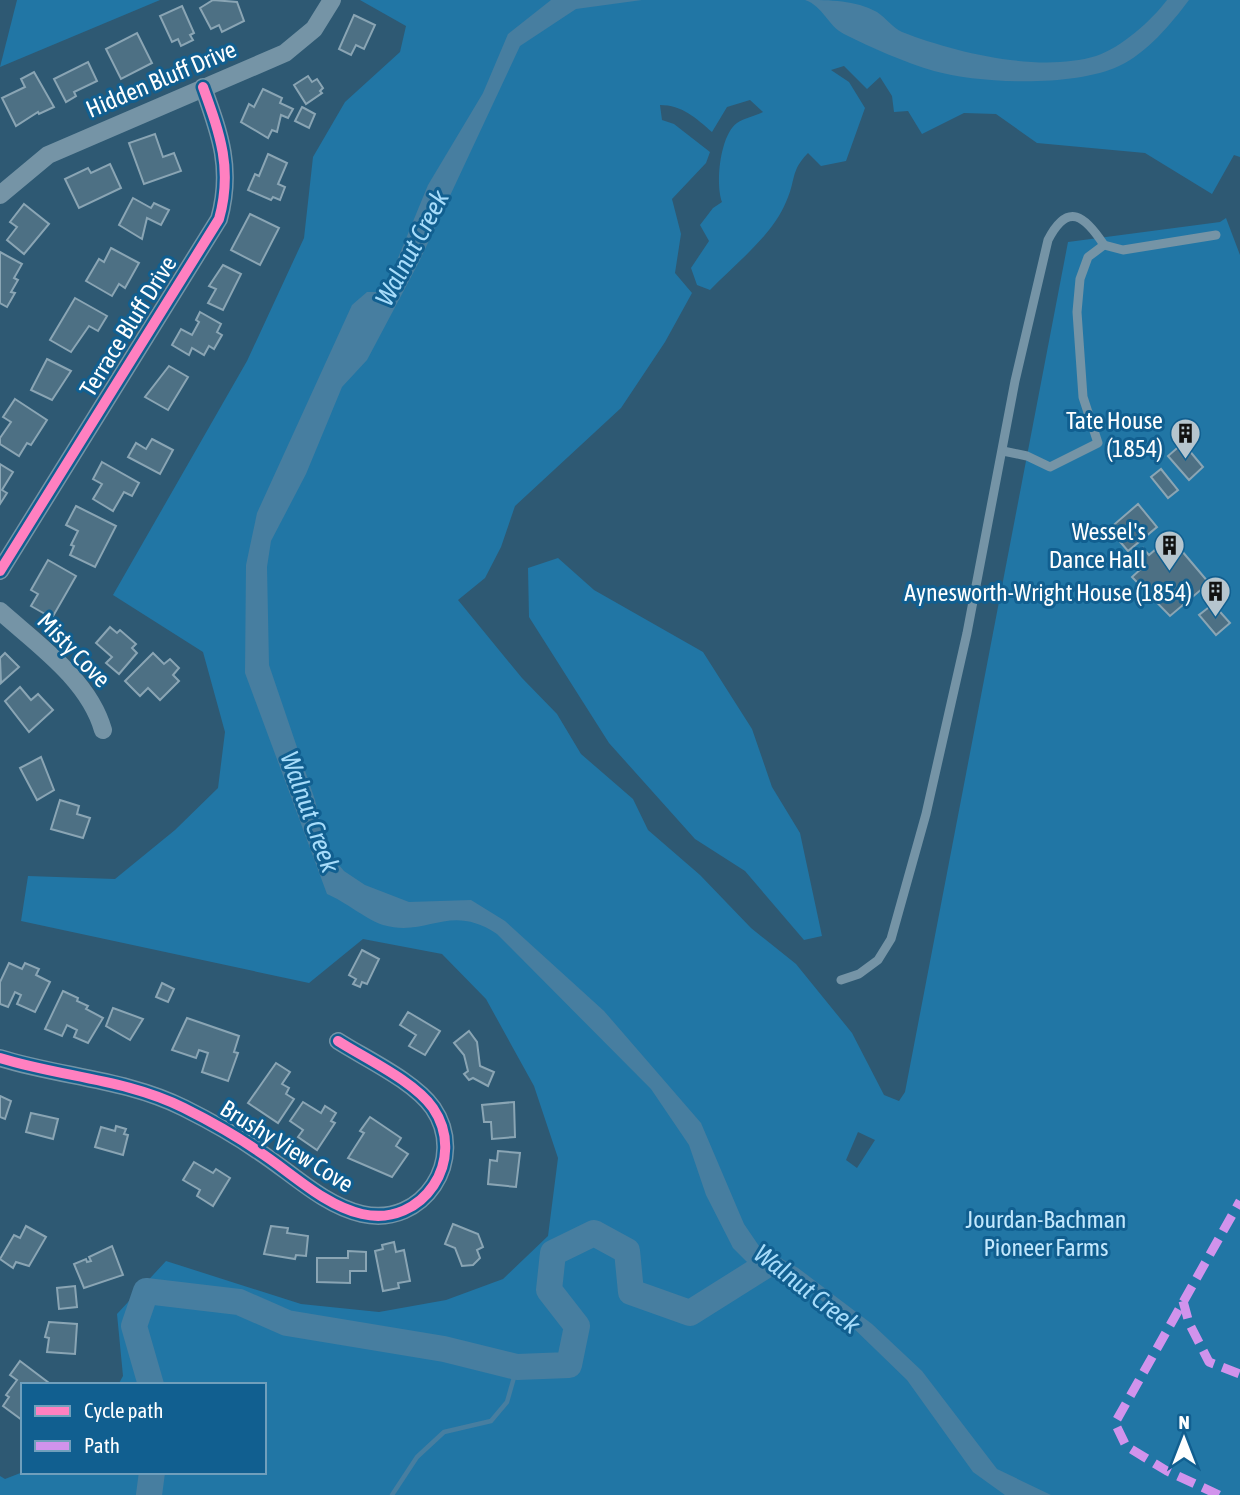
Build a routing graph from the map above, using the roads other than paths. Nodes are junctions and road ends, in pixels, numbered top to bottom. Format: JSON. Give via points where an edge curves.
{"nodes":[{"id":1,"x":332,"y":0,"type":"edge"},
{"id":2,"x":203,"y":87,"type":"junction"},
{"id":3,"x":0,"y":195,"type":"edge"},
{"id":4,"x":1216,"y":235,"type":"dead end"},
{"id":5,"x":1104,"y":245,"type":"junction"},
{"id":6,"x":1003,"y":451,"type":"junction"},
{"id":7,"x":0,"y":571,"type":"edge"},
{"id":8,"x":0,"y":611,"type":"edge"},
{"id":9,"x":103,"y":730,"type":"dead end"},
{"id":10,"x":841,"y":980,"type":"dead end"},
{"id":11,"x":338,"y":1041,"type":"dead end"},
{"id":12,"x":0,"y":1058,"type":"edge"}],
"edges":[{"from":1,"to":2,"type":"street","name":"Hidden Bluff Drive","via":[[314,29],[285,53]]},
{"from":2,"to":3,"type":"street","name":"Hidden Bluff Drive","via":[[48,155]]},
{"from":2,"to":7,"type":"street","name":"Terrace Bluff Drive","via":[[221,135],[225,164],[226,194],[219,219]]},
{"from":4,"to":5,"type":"lane","via":[[1123,250]]},
{"from":5,"to":6,"type":"lane","via":[[1089,223],[1068,216],[1056,224],[1048,240]]},
{"from":5,"to":6,"type":"lane","via":[[1088,257],[1080,279],[1077,313],[1083,397],[1098,443],[1050,467]]},
{"from":6,"to":10,"type":"lane","via":[[926,814],[891,939],[878,960]]},
{"from":8,"to":9,"type":"street","name":"Misty Cove","via":[[83,690],[96,708]]},
{"from":11,"to":12,"type":"street","name":"Brushy View Cove","via":[[412,1088],[431,1106],[443,1127],[443,1167],[424,1197],[402,1213],[367,1215],[341,1207],[228,1131],[167,1100]]}]}
